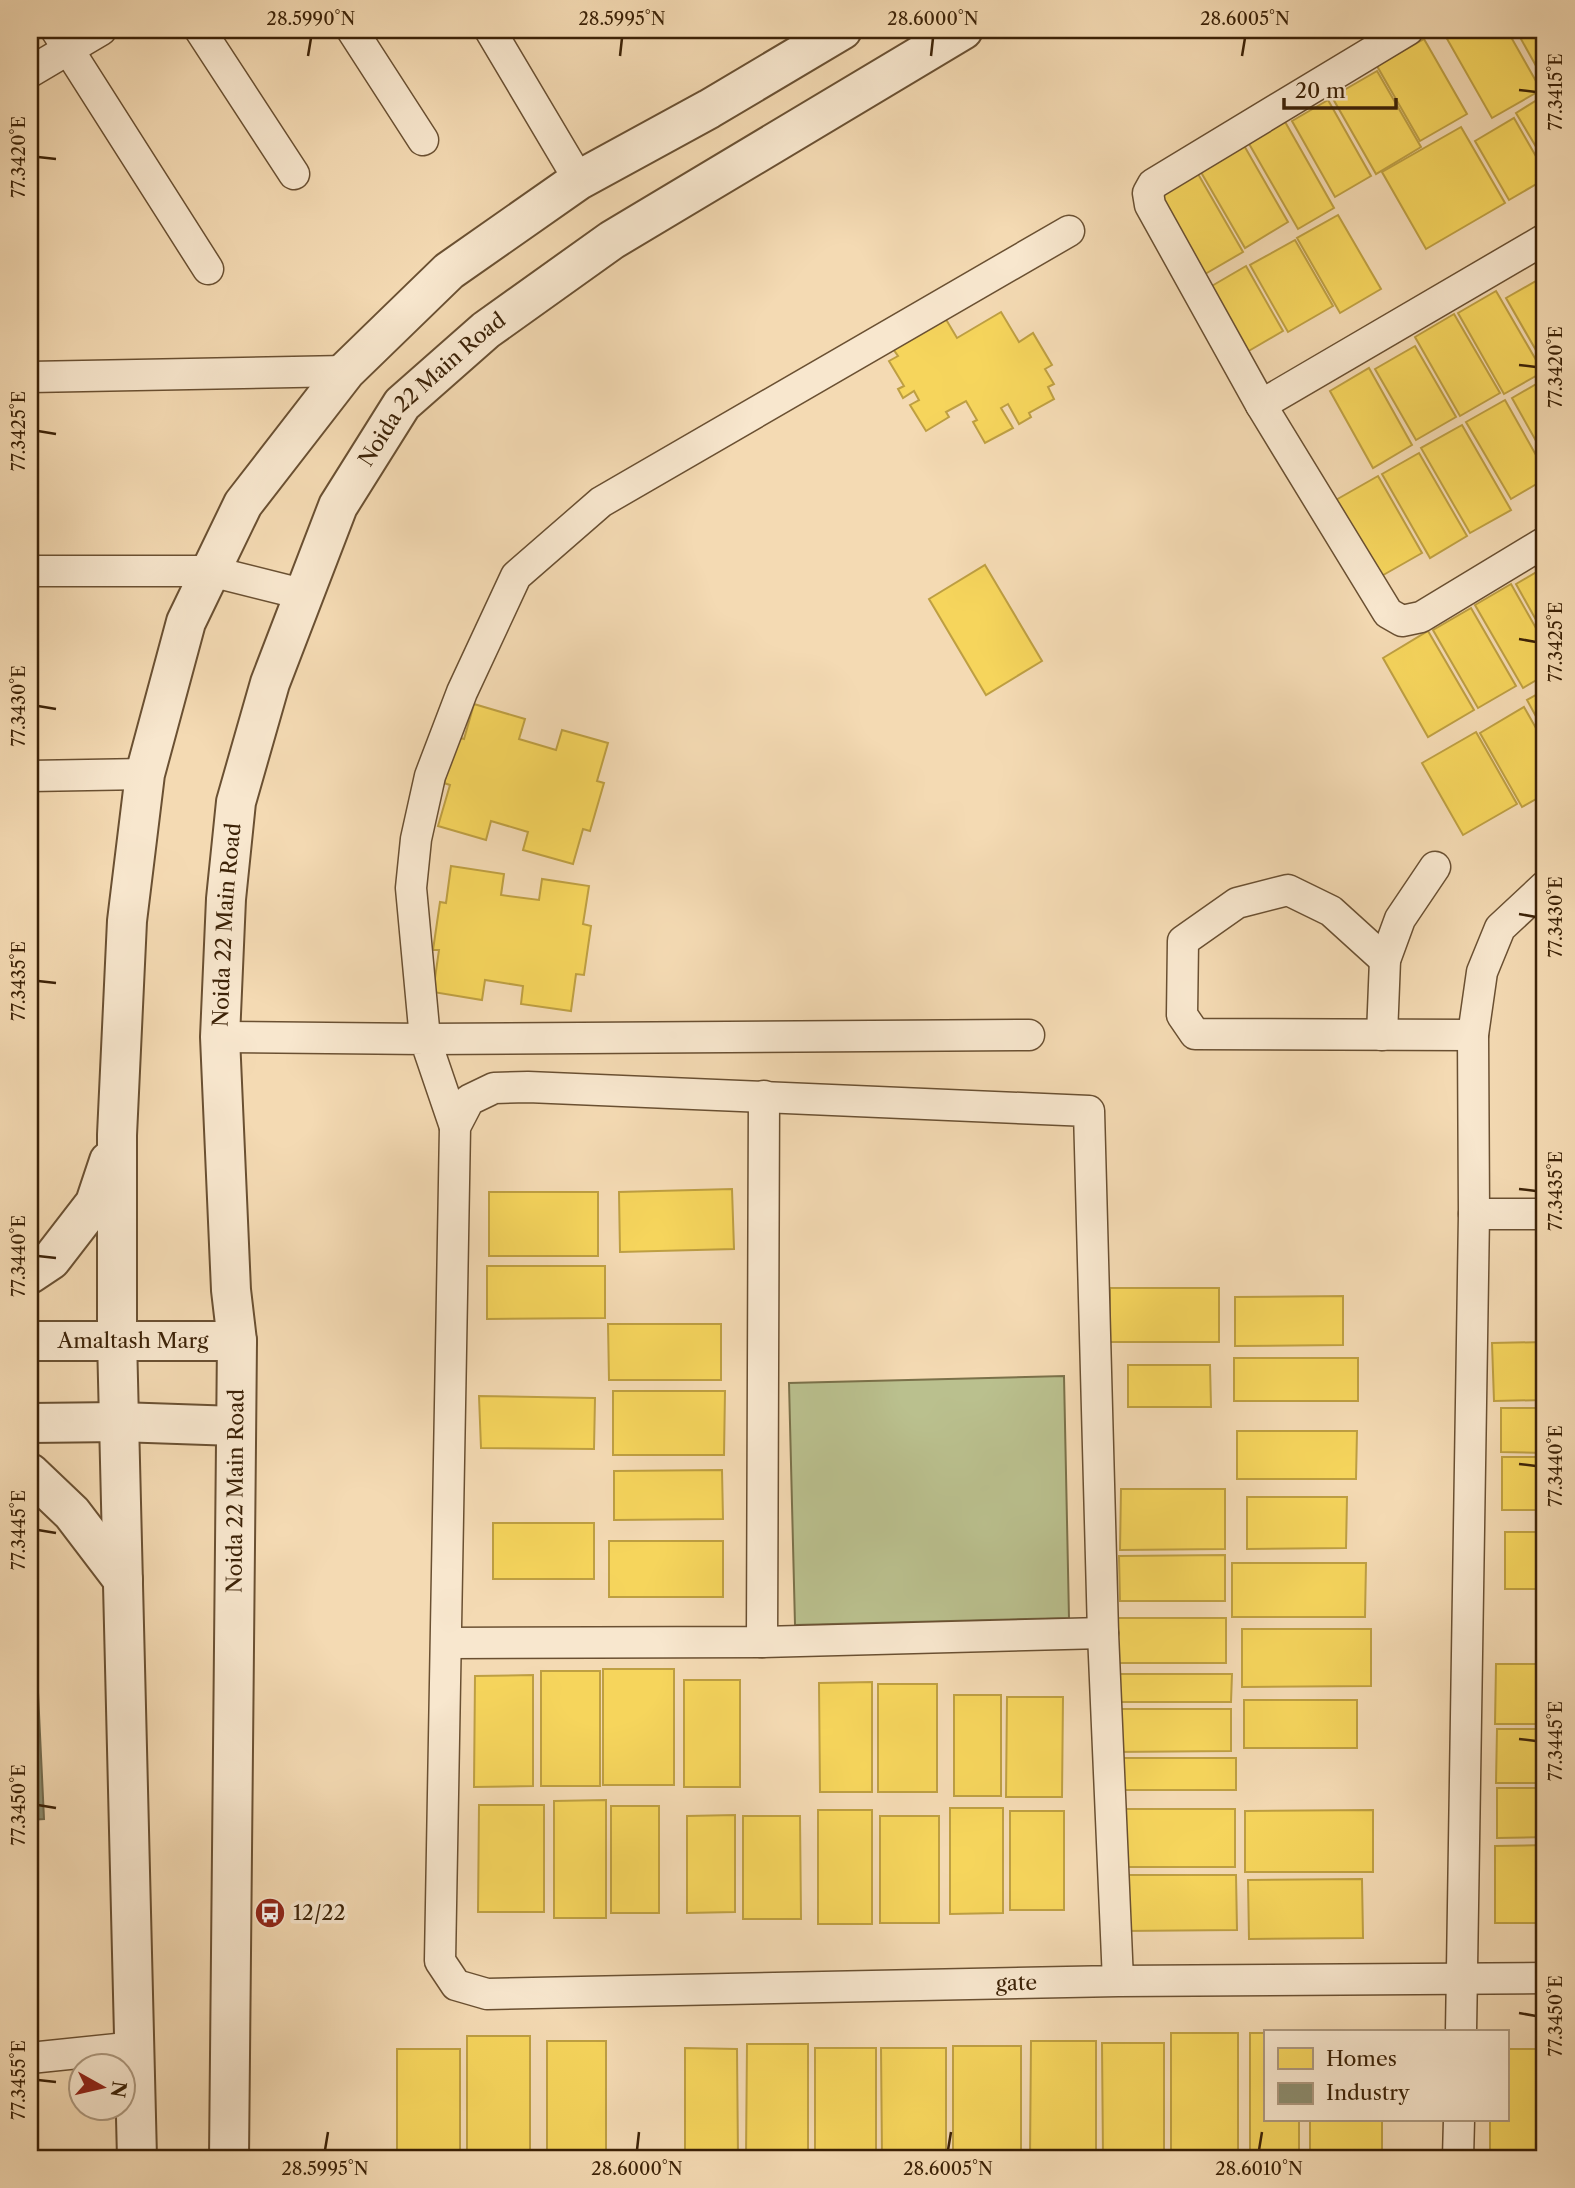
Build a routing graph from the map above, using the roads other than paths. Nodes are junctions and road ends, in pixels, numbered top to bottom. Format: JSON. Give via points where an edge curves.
{"nodes":[{"id":1,"x":101,"y":30,"type":"edge"},
{"id":2,"x":200,"y":30,"type":"edge"},
{"id":3,"x":352,"y":30,"type":"edge"},
{"id":4,"x":490,"y":30,"type":"edge"},
{"id":5,"x":842,"y":30,"type":"edge"},
{"id":6,"x":963,"y":30,"type":"edge"},
{"id":7,"x":1408,"y":30,"type":"edge"},
{"id":8,"x":62,"y":39,"type":"edge"},
{"id":9,"x":30,"y":72,"type":"edge"},
{"id":10,"x":423,"y":140,"type":"dead end"},
{"id":11,"x":294,"y":174,"type":"dead end"},
{"id":12,"x":579,"y":180,"type":"junction"},
{"id":13,"x":1069,"y":231,"type":"dead end"},
{"id":14,"x":1545,"y":239,"type":"edge"},
{"id":15,"x":208,"y":269,"type":"dead end"},
{"id":16,"x":346,"y":371,"type":"junction"},
{"id":17,"x":30,"y":377,"type":"edge"},
{"id":18,"x":1261,"y":405,"type":"junction"},
{"id":19,"x":1545,"y":542,"type":"edge"},
{"id":20,"x":30,"y":571,"type":"edge"},
{"id":21,"x":210,"y":571,"type":"junction"},
{"id":22,"x":302,"y":594,"type":"junction"},
{"id":23,"x":145,"y":774,"type":"junction"},
{"id":24,"x":30,"y":776,"type":"edge"},
{"id":25,"x":1435,"y":867,"type":"dead end"},
{"id":26,"x":1545,"y":886,"type":"edge"},
{"id":27,"x":1385,"y":960,"type":"junction"},
{"id":28,"x":1382,"y":1034,"type":"junction"},
{"id":29,"x":1029,"y":1035,"type":"dead end"},
{"id":30,"x":1473,"y":1035,"type":"junction"},
{"id":31,"x":220,"y":1037,"type":"junction"},
{"id":32,"x":425,"y":1039,"type":"junction"},
{"id":33,"x":764,"y":1096,"type":"junction"},
{"id":34,"x":455,"y":1127,"type":"junction"},
{"id":35,"x":117,"y":1135,"type":"junction"},
{"id":36,"x":1474,"y":1214,"type":"junction"},
{"id":37,"x":1545,"y":1214,"type":"edge"},
{"id":38,"x":30,"y":1274,"type":"edge"},
{"id":39,"x":117,"y":1339,"type":"junction"},
{"id":40,"x":30,"y":1341,"type":"edge"},
{"id":41,"x":237,"y":1341,"type":"junction"},
{"id":42,"x":119,"y":1422,"type":"junction"},
{"id":43,"x":30,"y":1423,"type":"edge"},
{"id":44,"x":236,"y":1426,"type":"junction"},
{"id":45,"x":30,"y":1473,"type":"edge"},
{"id":46,"x":123,"y":1580,"type":"junction"},
{"id":47,"x":1103,"y":1633,"type":"junction"},
{"id":48,"x":762,"y":1642,"type":"junction"},
{"id":49,"x":447,"y":1643,"type":"junction"},
{"id":50,"x":1463,"y":1978,"type":"junction"},
{"id":51,"x":1545,"y":1978,"type":"edge"},
{"id":52,"x":1118,"y":1981,"type":"junction"},
{"id":53,"x":1461,"y":2030,"type":"edge"},
{"id":54,"x":135,"y":2047,"type":"junction"},
{"id":55,"x":30,"y":2058,"type":"edge"},
{"id":56,"x":1459,"y":2122,"type":"edge"},
{"id":57,"x":137,"y":2158,"type":"edge"},
{"id":58,"x":229,"y":2158,"type":"edge"},
{"id":59,"x":1458,"y":2158,"type":"edge"}],
"edges":[{"from":1,"to":8,"type":"street"},
{"from":2,"to":11,"type":"street"},
{"from":3,"to":10,"type":"street"},
{"from":4,"to":12,"type":"street"},
{"from":5,"to":12,"type":"street"},
{"from":6,"to":22,"type":"street","name":"Noida 22 Main Road","via":[[612,240],[486,330],[402,404],[338,506]]},
{"from":7,"to":18,"type":"street","via":[[1153,184],[1148,193],[1150,205]]},
{"from":8,"to":9,"type":"street"},
{"from":8,"to":15,"type":"street"},
{"from":12,"to":16,"type":"street","via":[[449,271]]},
{"from":13,"to":32,"type":"street","via":[[601,502],[516,576],[462,692],[430,776],[416,839],[411,888]]},
{"from":14,"to":18,"type":"street"},
{"from":16,"to":17,"type":"street"},
{"from":16,"to":21,"type":"street","via":[[243,504]]},
{"from":18,"to":19,"type":"street","via":[[1382,605],[1402,621],[1421,617]]},
{"from":20,"to":21,"type":"street"},
{"from":21,"to":22,"type":"street"},
{"from":21,"to":23,"type":"street","via":[[186,622]]},
{"from":22,"to":31,"type":"street","name":"Noida 22 Main Road","via":[[270,682],[236,802]]},
{"from":23,"to":24,"type":"street"},
{"from":23,"to":35,"type":"street","via":[[127,921]]},
{"from":25,"to":27,"type":"street","via":[[1400,919]]},
{"from":26,"to":30,"type":"street","via":[[1500,928],[1482,972]]},
{"from":27,"to":28,"type":"street"},
{"from":27,"to":28,"type":"street","via":[[1331,911],[1288,890],[1237,903],[1183,941],[1182,1015],[1195,1034]]},
{"from":28,"to":30,"type":"street"},
{"from":29,"to":32,"type":"street"},
{"from":30,"to":36,"type":"street"},
{"from":31,"to":32,"type":"street"},
{"from":31,"to":41,"type":"street","name":"Noida 22 Main Road"},
{"from":32,"to":34,"type":"street"},
{"from":33,"to":34,"type":"street","via":[[495,1088],[468,1100]]},
{"from":33,"to":47,"type":"street","via":[[1089,1111]]},
{"from":33,"to":48,"type":"street"},
{"from":34,"to":49,"type":"street"},
{"from":35,"to":38,"type":"street","via":[[95,1203],[51,1260]]},
{"from":35,"to":39,"type":"street"},
{"from":36,"to":37,"type":"street"},
{"from":36,"to":50,"type":"street"},
{"from":39,"to":40,"type":"street","name":"Amaltash Marg"},
{"from":39,"to":41,"type":"street","name":"Amaltash Marg"},
{"from":39,"to":42,"type":"street"},
{"from":41,"to":44,"type":"street","name":"Noida 22 Main Road"},
{"from":42,"to":43,"type":"street"},
{"from":42,"to":44,"type":"street"},
{"from":42,"to":46,"type":"street"},
{"from":44,"to":58,"type":"street","name":"Noida 22 Main Road"},
{"from":45,"to":46,"type":"street","via":[[72,1513]]},
{"from":46,"to":54,"type":"street"},
{"from":47,"to":48,"type":"street"},
{"from":47,"to":52,"type":"street"},
{"from":48,"to":49,"type":"street"},
{"from":49,"to":52,"type":"street","name":"gate","via":[[440,1961],[456,1985],[487,1994]]},
{"from":50,"to":51,"type":"street","name":"gate"},
{"from":50,"to":52,"type":"street","name":"gate"},
{"from":50,"to":53,"type":"street"},
{"from":54,"to":55,"type":"street"},
{"from":54,"to":57,"type":"street"},
{"from":56,"to":59,"type":"street"}]}
